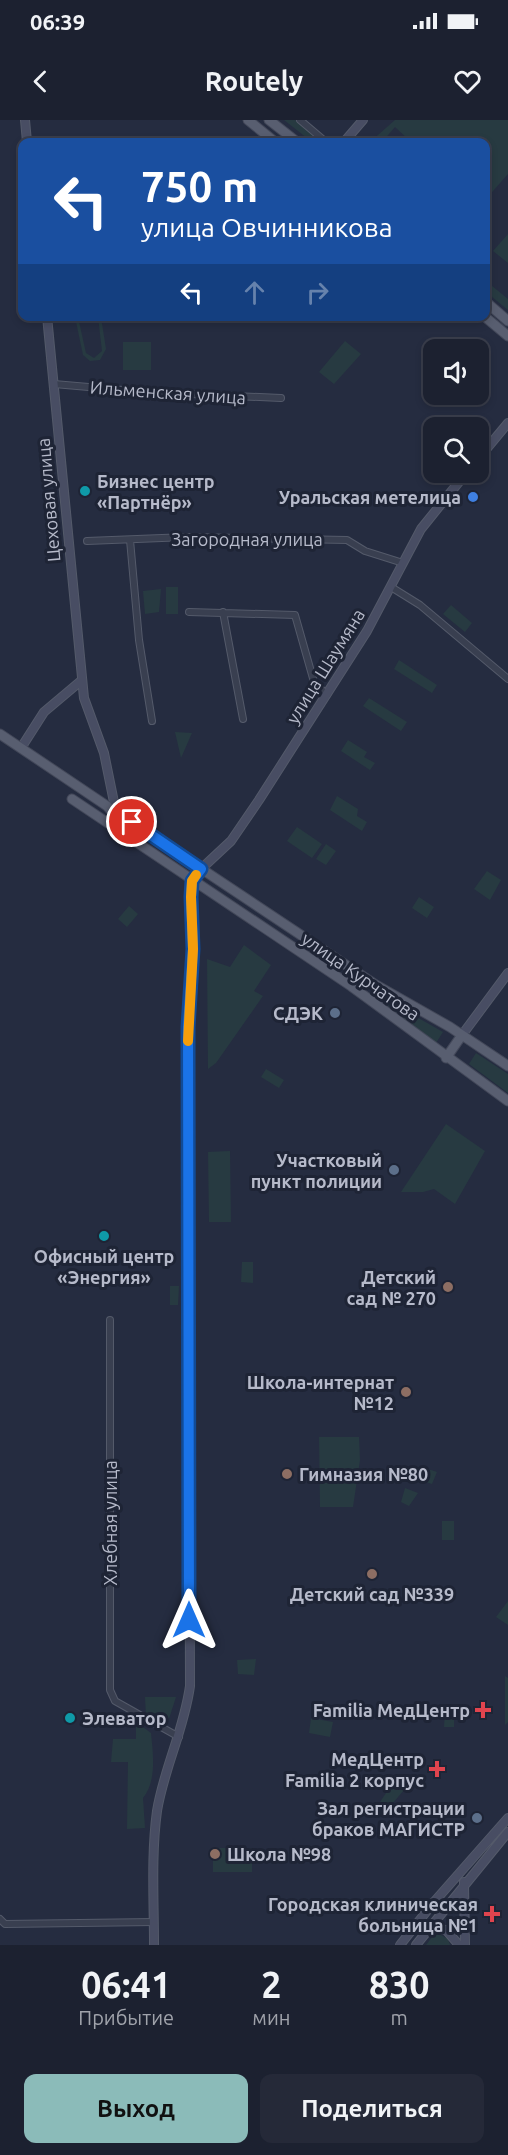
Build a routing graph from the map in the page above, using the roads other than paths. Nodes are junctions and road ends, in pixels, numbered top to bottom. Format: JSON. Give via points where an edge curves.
{"nodes":[{"id":1,"x":25,"y":120,"type":"edge"},
{"id":2,"x":248,"y":120,"type":"edge"},
{"id":3,"x":269,"y":120,"type":"edge"},
{"id":4,"x":300,"y":120,"type":"edge"},
{"id":5,"x":363,"y":120,"type":"edge"},
{"id":6,"x":27,"y":138,"type":"edge"},
{"id":7,"x":270,"y":138,"type":"edge"},
{"id":8,"x":292,"y":138,"type":"edge"},
{"id":9,"x":321,"y":138,"type":"edge"},
{"id":10,"x":347,"y":138,"type":"edge"},
{"id":11,"x":490,"y":305,"type":"edge"},
{"id":12,"x":48,"y":321,"type":"edge"},
{"id":13,"x":490,"y":321,"type":"edge"},
{"id":14,"x":508,"y":321,"type":"edge"},
{"id":15,"x":508,"y":336,"type":"edge"},
{"id":16,"x":54,"y":384,"type":"junction"},
{"id":17,"x":281,"y":398,"type":"dead end"},
{"id":18,"x":508,"y":423,"type":"edge"},
{"id":19,"x":489,"y":446,"type":"edge"},
{"id":20,"x":458,"y":483,"type":"edge"},
{"id":21,"x":130,"y":540,"type":"junction"},
{"id":22,"x":87,"y":541,"type":"dead end"},
{"id":23,"x":403,"y":563,"type":"junction"},
{"id":24,"x":391,"y":587,"type":"junction"},
{"id":25,"x":189,"y":612,"type":"dead end"},
{"id":26,"x":223,"y":612,"type":"junction"},
{"id":27,"x":508,"y":679,"type":"edge"},
{"id":28,"x":82,"y":680,"type":"junction"},
{"id":29,"x":327,"y":695,"type":"junction"},
{"id":30,"x":243,"y":719,"type":"dead end"},
{"id":31,"x":152,"y":721,"type":"dead end"},
{"id":32,"x":0,"y":734,"type":"edge"},
{"id":33,"x":21,"y":748,"type":"junction"},
{"id":34,"x":72,"y":799,"type":"dead end"},
{"id":35,"x":116,"y":812,"type":"joint"},
{"id":36,"x":145,"y":849,"type":"junction"},
{"id":37,"x":201,"y":869,"type":"junction"},
{"id":38,"x":192,"y":881,"type":"junction"},
{"id":39,"x":508,"y":973,"type":"edge"},
{"id":40,"x":462,"y":1035,"type":"junction"},
{"id":41,"x":447,"y":1058,"type":"junction"},
{"id":42,"x":508,"y":1066,"type":"edge"},
{"id":43,"x":508,"y":1101,"type":"edge"},
{"id":44,"x":110,"y":1320,"type":"dead end"},
{"id":45,"x":179,"y":1739,"type":"junction"},
{"id":46,"x":508,"y":1818,"type":"edge"},
{"id":47,"x":508,"y":1832,"type":"edge"},
{"id":48,"x":463,"y":1870,"type":"junction"},
{"id":49,"x":464,"y":1886,"type":"junction"},
{"id":50,"x":3,"y":1922,"type":"edge"},
{"id":51,"x":154,"y":1922,"type":"junction"},
{"id":52,"x":429,"y":1928,"type":"junction"},
{"id":53,"x":154,"y":1945,"type":"edge"},
{"id":54,"x":400,"y":1945,"type":"edge"},
{"id":55,"x":416,"y":1945,"type":"edge"},
{"id":56,"x":459,"y":1945,"type":"edge"},
{"id":57,"x":465,"y":1945,"type":"edge"}],
"edges":[{"from":1,"to":6,"type":"main road"},
{"from":2,"to":7,"type":"main road"},
{"from":3,"to":8,"type":"main road"},
{"from":4,"to":9,"type":"street"},
{"from":5,"to":10,"type":"main road"},
{"from":11,"to":14,"type":"main road"},
{"from":12,"to":16,"type":"main road","name":"Цеховая улица"},
{"from":13,"to":15,"type":"main road"},
{"from":16,"to":17,"type":"street","name":"Ильменская улица"},
{"from":16,"to":28,"type":"main road","name":"Цеховая улица"},
{"from":18,"to":19,"type":"main road"},
{"from":20,"to":23,"type":"main road","name":"улица Шаумяна","via":[[425,522]]},
{"from":21,"to":22,"type":"street","name":"Загородная улица"},
{"from":21,"to":23,"type":"street","name":"Загородная улица","via":[[347,540],[365,551]]},
{"from":21,"to":31,"type":"street","via":[[139,640]]},
{"from":23,"to":24,"type":"main road","name":"улица Шаумяна"},
{"from":24,"to":27,"type":"street","via":[[420,605]]},
{"from":24,"to":29,"type":"main road","name":"улица Шаумяна"},
{"from":25,"to":26,"type":"street"},
{"from":26,"to":29,"type":"street","via":[[295,615],[314,682]]},
{"from":26,"to":30,"type":"street"},
{"from":28,"to":33,"type":"main road","via":[[44,712]]},
{"from":28,"to":35,"type":"main road","name":"Цеховая улица","via":[[87,708],[104,753]]},
{"from":29,"to":37,"type":"main road","name":"улица Шаумяна","via":[[231,841]]},
{"from":32,"to":33,"type":"main road"},
{"from":33,"to":36,"type":"main road","via":[[107,806]]},
{"from":34,"to":36,"type":"main road"},
{"from":35,"to":37,"type":"main road","name":"улица Курчатова"},
{"from":36,"to":38,"type":"main road","name":"улица Курчатова"},
{"from":37,"to":38,"type":"main road"},
{"from":37,"to":40,"type":"main road","name":"улица Курчатова","via":[[376,985]]},
{"from":38,"to":41,"type":"main road","name":"улица Курчатова","via":[[351,986]]},
{"from":38,"to":45,"type":"main road","via":[[188,1027],[190,1686]]},
{"from":39,"to":40,"type":"main road"},
{"from":40,"to":41,"type":"main road"},
{"from":40,"to":42,"type":"main road","name":"улица Курчатова"},
{"from":41,"to":43,"type":"main road","name":"улица Курчатова"},
{"from":44,"to":45,"type":"street","name":"Хлебная улица","via":[[110,1690],[115,1701],[150,1726]]},
{"from":45,"to":51,"type":"main road","via":[[157,1812]]},
{"from":46,"to":48,"type":"main road"},
{"from":47,"to":49,"type":"main road"},
{"from":48,"to":49,"type":"main road"},
{"from":48,"to":54,"type":"main road"},
{"from":49,"to":52,"type":"main road"},
{"from":49,"to":57,"type":"main road"},
{"from":50,"to":51,"type":"street"},
{"from":51,"to":53,"type":"main road"},
{"from":52,"to":55,"type":"main road"},
{"from":52,"to":56,"type":"main road","via":[[446,1930]]}]}
